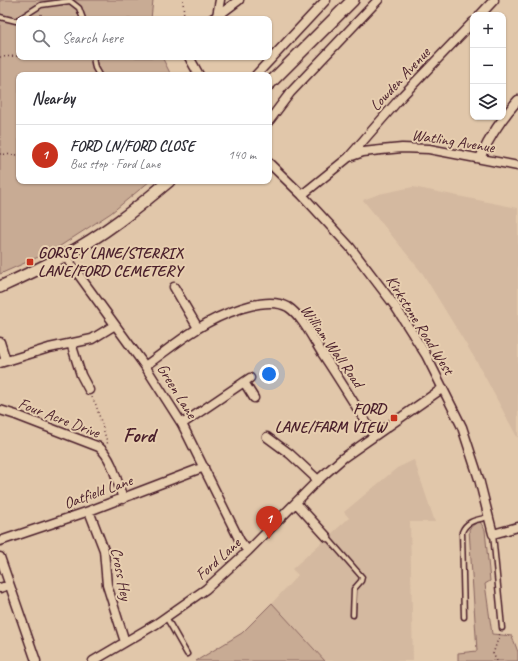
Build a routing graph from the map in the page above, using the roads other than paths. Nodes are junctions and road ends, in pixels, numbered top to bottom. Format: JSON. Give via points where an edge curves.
{"nodes":[{"id":1,"x":220,"y":0,"type":"edge"},
{"id":2,"x":239,"y":0,"type":"edge"},
{"id":3,"x":326,"y":0,"type":"edge"},
{"id":4,"x":353,"y":0,"type":"edge"},
{"id":5,"x":378,"y":0,"type":"edge"},
{"id":6,"x":494,"y":0,"type":"edge"},
{"id":7,"x":71,"y":1,"type":"edge"},
{"id":8,"x":483,"y":12,"type":"edge"},
{"id":9,"x":23,"y":16,"type":"edge"},
{"id":10,"x":82,"y":16,"type":"edge"},
{"id":11,"x":215,"y":16,"type":"edge"},
{"id":12,"x":216,"y":16,"type":"edge"},
{"id":13,"x":0,"y":17,"type":"edge"},
{"id":14,"x":16,"y":20,"type":"edge"},
{"id":15,"x":470,"y":25,"type":"edge"},
{"id":16,"x":272,"y":58,"type":"edge"},
{"id":17,"x":94,"y":60,"type":"edge"},
{"id":18,"x":191,"y":60,"type":"edge"},
{"id":19,"x":270,"y":60,"type":"edge"},
{"id":20,"x":97,"y":72,"type":"edge"},
{"id":21,"x":197,"y":72,"type":"edge"},
{"id":22,"x":259,"y":72,"type":"edge"},
{"id":23,"x":272,"y":81,"type":"edge"},
{"id":24,"x":518,"y":100,"type":"edge"},
{"id":25,"x":272,"y":117,"type":"edge"},
{"id":26,"x":349,"y":157,"type":"junction"},
{"id":27,"x":480,"y":158,"type":"junction"},
{"id":28,"x":272,"y":166,"type":"edge"},
{"id":29,"x":518,"y":166,"type":"edge"},
{"id":30,"x":165,"y":184,"type":"edge"},
{"id":31,"x":302,"y":195,"type":"junction"},
{"id":32,"x":64,"y":256,"type":"junction"},
{"id":33,"x":0,"y":287,"type":"edge"},
{"id":34,"x":174,"y":287,"type":"dead end"},
{"id":35,"x":114,"y":325,"type":"junction"},
{"id":36,"x":198,"y":328,"type":"junction"},
{"id":37,"x":0,"y":342,"type":"edge"},
{"id":38,"x":71,"y":343,"type":"junction"},
{"id":39,"x":3,"y":362,"type":"edge"},
{"id":40,"x":145,"y":366,"type":"junction"},
{"id":41,"x":443,"y":388,"type":"junction"},
{"id":42,"x":90,"y":390,"type":"road end"},
{"id":43,"x":254,"y":398,"type":"dead end"},
{"id":44,"x":0,"y":410,"type":"edge"},
{"id":45,"x":182,"y":424,"type":"junction"},
{"id":46,"x":374,"y":435,"type":"junction"},
{"id":47,"x":267,"y":437,"type":"dead end"},
{"id":48,"x":204,"y":467,"type":"junction"},
{"id":49,"x":318,"y":480,"type":"junction"},
{"id":50,"x":123,"y":499,"type":"junction"},
{"id":51,"x":296,"y":503,"type":"junction"},
{"id":52,"x":89,"y":512,"type":"junction"},
{"id":53,"x":488,"y":518,"type":"junction"},
{"id":54,"x":518,"y":527,"type":"edge"},
{"id":55,"x":493,"y":534,"type":"junction"},
{"id":56,"x":327,"y":537,"type":"joint"},
{"id":57,"x":0,"y":541,"type":"edge"},
{"id":58,"x":248,"y":551,"type":"junction"},
{"id":59,"x":0,"y":557,"type":"edge"},
{"id":60,"x":9,"y":585,"type":"junction"},
{"id":61,"x":0,"y":588,"type":"edge"},
{"id":62,"x":353,"y":615,"type":"dead end"},
{"id":63,"x":166,"y":617,"type":"junction"},
{"id":64,"x":464,"y":617,"type":"dead end"},
{"id":65,"x":502,"y":628,"type":"road end"},
{"id":66,"x":125,"y":642,"type":"junction"},
{"id":67,"x":186,"y":654,"type":"dead end"},
{"id":68,"x":36,"y":661,"type":"edge"},
{"id":69,"x":92,"y":661,"type":"edge"}],
"edges":[{"from":1,"to":11,"type":"street"},
{"from":2,"to":12,"type":"street"},
{"from":3,"to":16,"type":"street"},
{"from":4,"to":23,"type":"main road"},
{"from":5,"to":25,"type":"street","via":[[290,93]]},
{"from":6,"to":8,"type":"street"},
{"from":7,"to":9,"type":"lane","via":[[41,5]]},
{"from":7,"to":10,"type":"lane","via":[[79,8]]},
{"from":13,"to":14,"type":"lane"},
{"from":15,"to":26,"type":"street","name":"Lowden Avenue","via":[[403,95]]},
{"from":17,"to":20,"type":"lane"},
{"from":18,"to":21,"type":"street"},
{"from":19,"to":22,"type":"street"},
{"from":24,"to":27,"type":"street","via":[[496,128]]},
{"from":26,"to":27,"type":"street","name":"Watling Avenue","via":[[363,152],[402,148],[429,149]]},
{"from":26,"to":31,"type":"street","name":"Watling Avenue"},
{"from":27,"to":29,"type":"street","name":"Watling Avenue"},
{"from":28,"to":31,"type":"street","name":"Kirkstone Road West"},
{"from":30,"to":32,"type":"main road","via":[[113,225]]},
{"from":31,"to":41,"type":"street","name":"Kirkstone Road West","via":[[350,247],[395,306]]},
{"from":32,"to":33,"type":"main road"},
{"from":32,"to":35,"type":"street","name":"Green Lane"},
{"from":34,"to":36,"type":"street"},
{"from":35,"to":38,"type":"street","via":[[92,339]]},
{"from":35,"to":40,"type":"street","name":"Green Lane"},
{"from":36,"to":40,"type":"street","name":"William Wall Road"},
{"from":36,"to":46,"type":"street","name":"William Wall Road","via":[[250,305],[266,302],[288,307],[304,325]]},
{"from":37,"to":39,"type":"street"},
{"from":38,"to":39,"type":"street"},
{"from":38,"to":42,"type":"street","via":[[81,375]]},
{"from":40,"to":45,"type":"street","name":"Green Lane"},
{"from":41,"to":46,"type":"street","name":"Ford Lane"},
{"from":41,"to":53,"type":"street","name":"Kirkstone Road West","via":[[462,427],[479,479]]},
{"from":43,"to":45,"type":"street","via":[[247,380]]},
{"from":44,"to":50,"type":"street","name":"Four Acre Drive","via":[[99,447],[105,453]]},
{"from":45,"to":48,"type":"street","name":"Green Lane"},
{"from":46,"to":49,"type":"street","name":"Ford Lane"},
{"from":47,"to":49,"type":"street"},
{"from":48,"to":50,"type":"street","name":"Oatfield Lane"},
{"from":48,"to":58,"type":"street","name":"Green Lane"},
{"from":49,"to":51,"type":"street","name":"Ford Lane"},
{"from":50,"to":52,"type":"street","name":"Oatfield Lane"},
{"from":51,"to":56,"type":"street"},
{"from":51,"to":58,"type":"street","name":"Ford Lane"},
{"from":52,"to":57,"type":"street","name":"Oatfield Lane"},
{"from":52,"to":66,"type":"street","name":"Cross Hey","via":[[104,550],[107,585]]},
{"from":53,"to":55,"type":"street","name":"Kirkstone Road West"},
{"from":53,"to":64,"type":"lane","via":[[468,522],[462,532]]},
{"from":54,"to":55,"type":"street"},
{"from":55,"to":65,"type":"lane"},
{"from":56,"to":62,"type":"lane","via":[[362,577],[354,589]]},
{"from":58,"to":63,"type":"street","name":"Ford Lane","via":[[206,589]]},
{"from":59,"to":60,"type":"street"},
{"from":60,"to":61,"type":"street"},
{"from":60,"to":68,"type":"street"},
{"from":63,"to":66,"type":"street","name":"Ford Lane"},
{"from":63,"to":67,"type":"lane"},
{"from":66,"to":69,"type":"street","name":"Ford Lane"}]}
